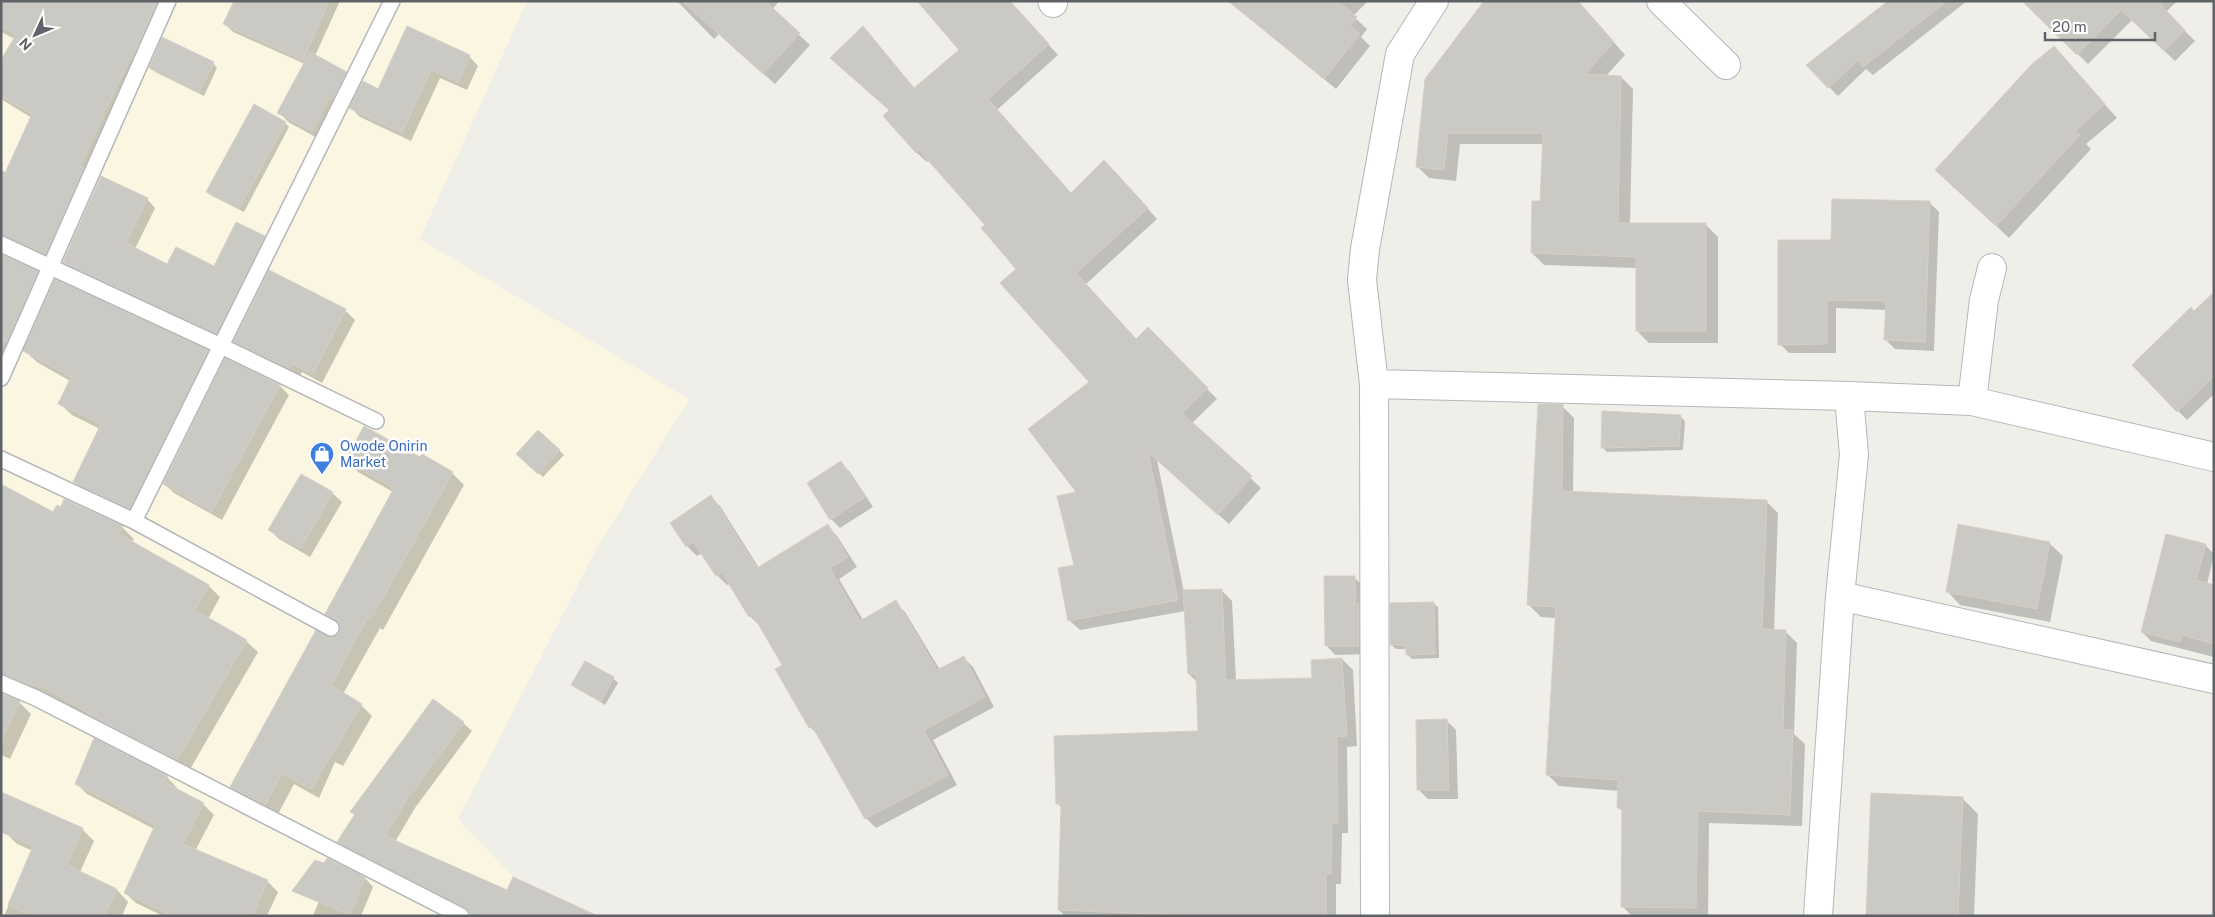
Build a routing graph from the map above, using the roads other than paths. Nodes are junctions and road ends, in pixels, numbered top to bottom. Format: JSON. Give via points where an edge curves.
{"nodes":[{"id":1,"x":168,"y":1,"type":"edge"},
{"id":2,"x":392,"y":1,"type":"edge"},
{"id":3,"x":1434,"y":1,"type":"edge"},
{"id":4,"x":1661,"y":1,"type":"edge"},
{"id":5,"x":1726,"y":66,"type":"dead end"},
{"id":6,"x":1,"y":244,"type":"edge"},
{"id":7,"x":50,"y":268,"type":"junction"},
{"id":8,"x":1992,"y":268,"type":"dead end"},
{"id":9,"x":221,"y":346,"type":"junction"},
{"id":10,"x":1,"y":378,"type":"edge"},
{"id":11,"x":1374,"y":384,"type":"junction"},
{"id":12,"x":1849,"y":396,"type":"junction"},
{"id":13,"x":1972,"y":401,"type":"junction"},
{"id":14,"x":376,"y":421,"type":"dead end"},
{"id":15,"x":2214,"y":457,"type":"edge"},
{"id":16,"x":1,"y":459,"type":"edge"},
{"id":17,"x":134,"y":521,"type":"junction"},
{"id":18,"x":1840,"y":596,"type":"junction"},
{"id":19,"x":332,"y":628,"type":"dead end"},
{"id":20,"x":2214,"y":679,"type":"edge"},
{"id":21,"x":1,"y":683,"type":"edge"},
{"id":22,"x":461,"y":916,"type":"edge"},
{"id":23,"x":1375,"y":916,"type":"edge"},
{"id":24,"x":1818,"y":916,"type":"edge"}],
"edges":[{"from":1,"to":7,"type":"lane"},
{"from":2,"to":9,"type":"lane"},
{"from":3,"to":11,"type":"street","via":[[1400,54],[1366,249],[1362,280]]},
{"from":4,"to":5,"type":"street"},
{"from":6,"to":7,"type":"lane"},
{"from":7,"to":9,"type":"lane"},
{"from":7,"to":10,"type":"lane"},
{"from":8,"to":13,"type":"street","via":[[1984,300]]},
{"from":9,"to":14,"type":"lane"},
{"from":9,"to":17,"type":"lane"},
{"from":11,"to":12,"type":"street"},
{"from":11,"to":23,"type":"street"},
{"from":12,"to":13,"type":"street"},
{"from":12,"to":18,"type":"street","via":[[1854,455]]},
{"from":13,"to":15,"type":"street"},
{"from":16,"to":17,"type":"lane"},
{"from":17,"to":19,"type":"lane"},
{"from":18,"to":20,"type":"street"},
{"from":18,"to":24,"type":"street"},
{"from":21,"to":22,"type":"lane"}]}
